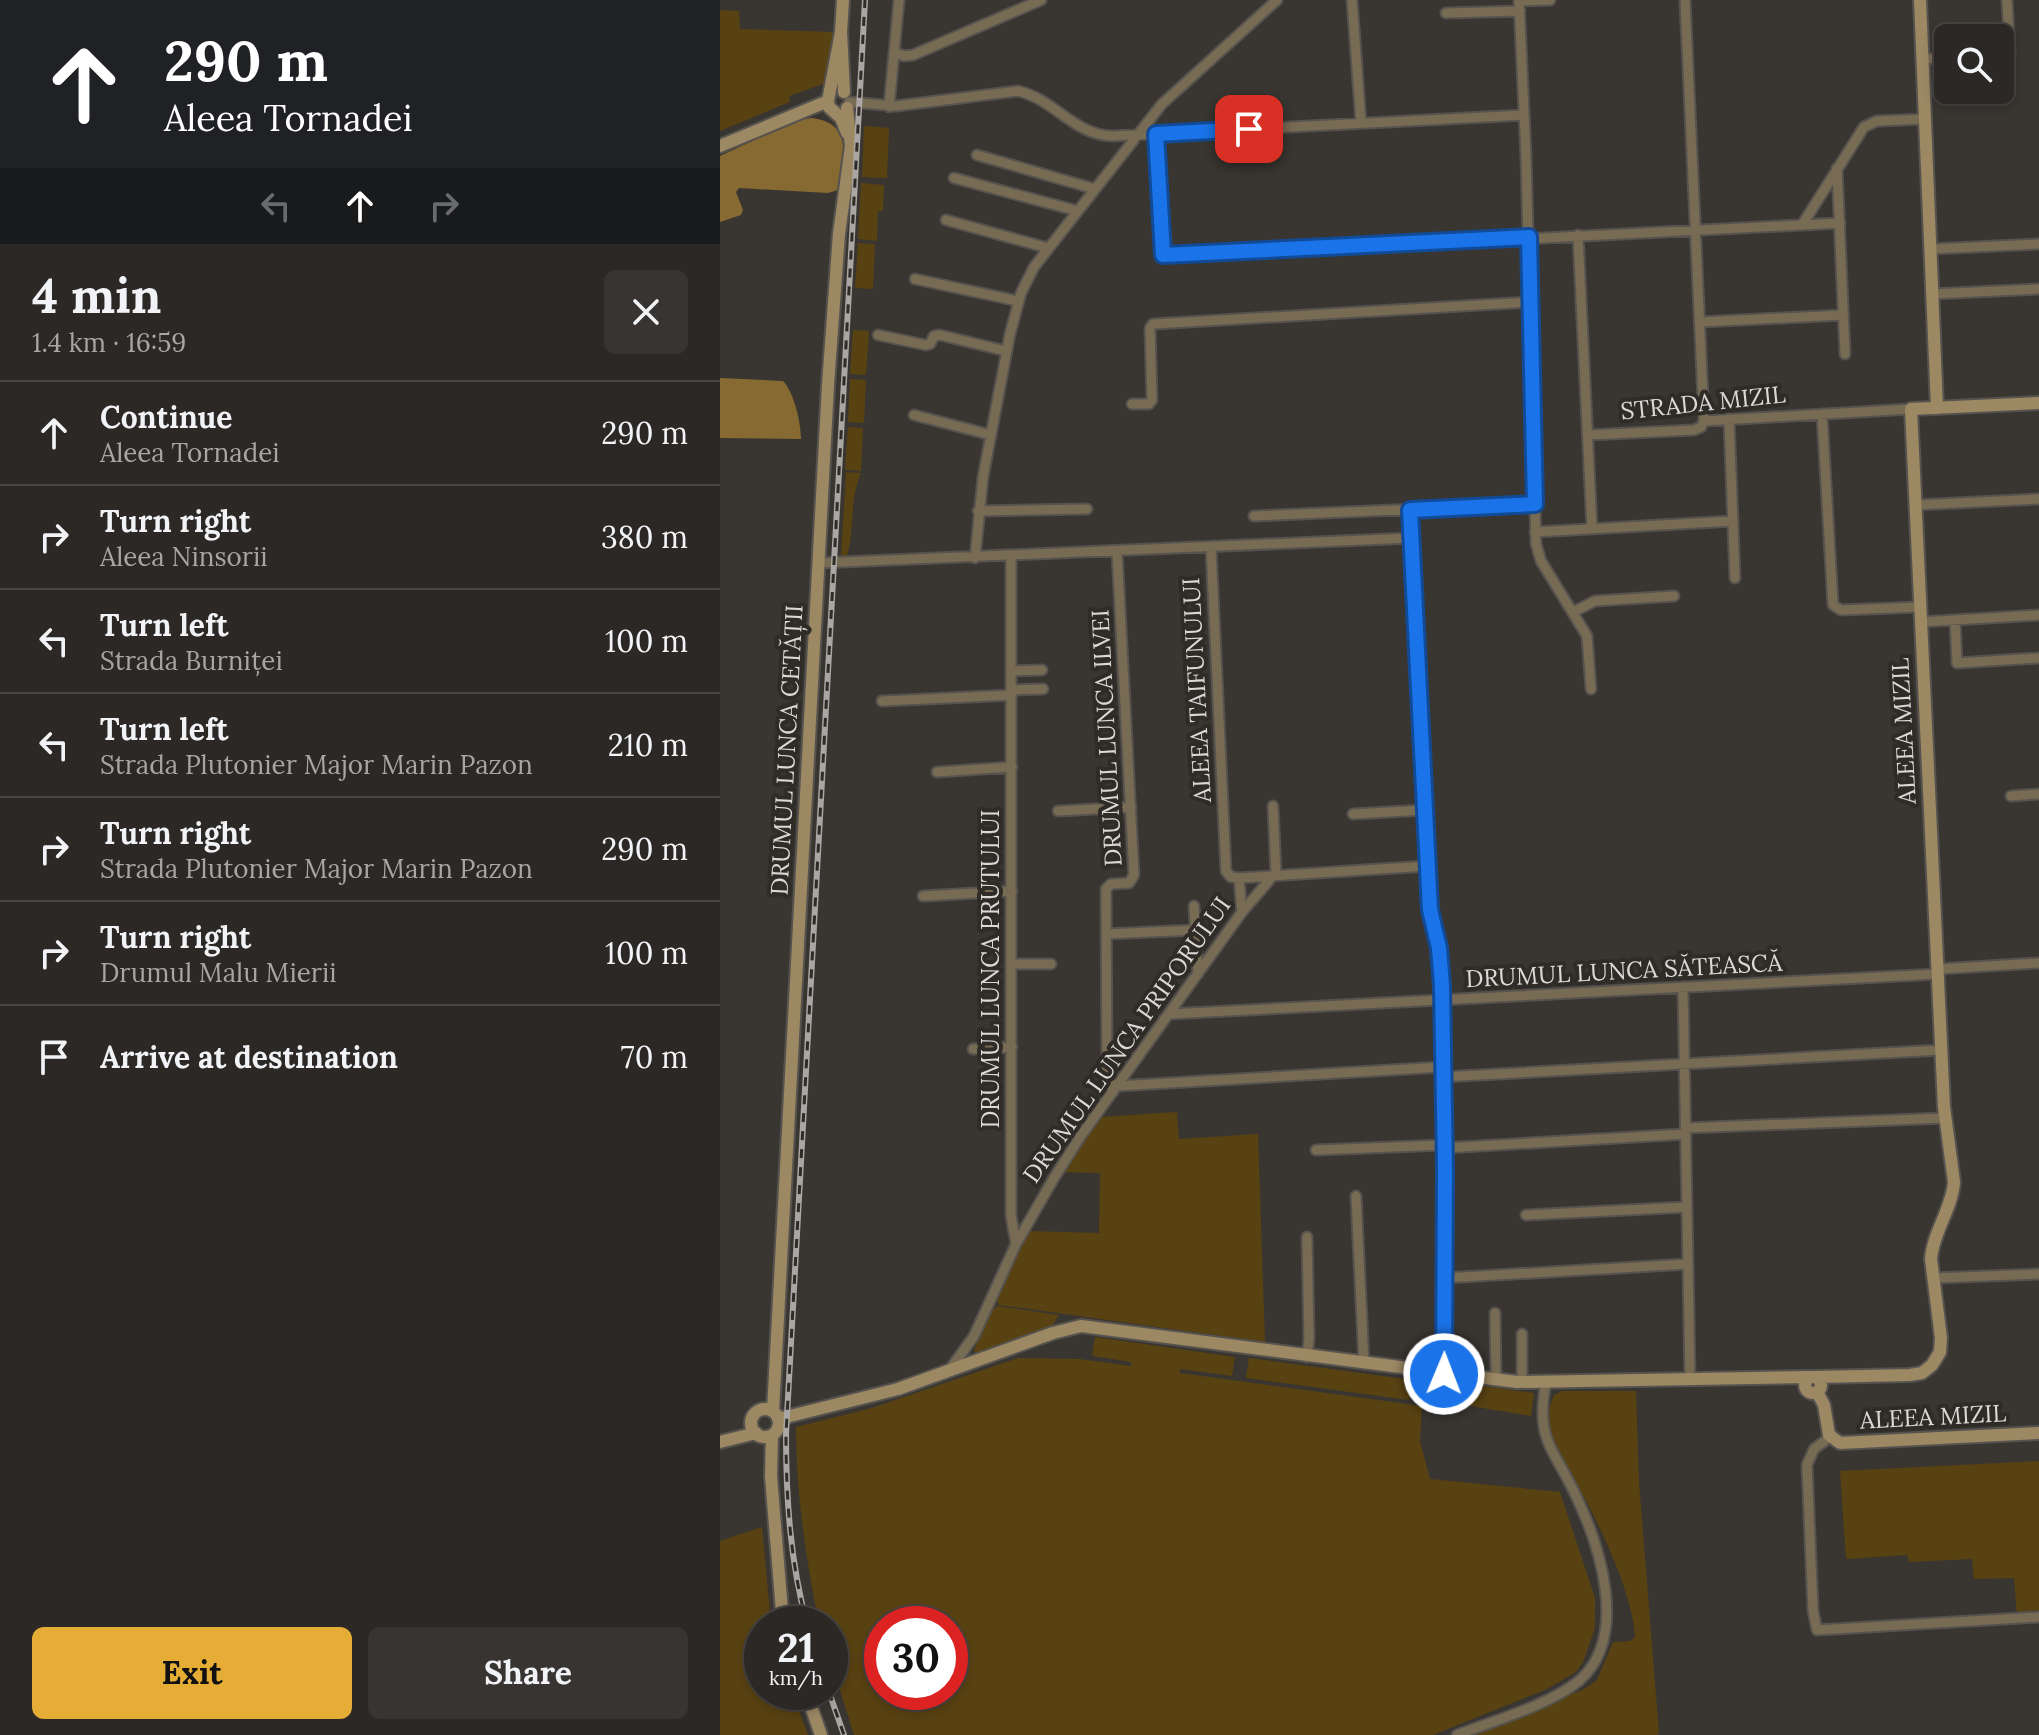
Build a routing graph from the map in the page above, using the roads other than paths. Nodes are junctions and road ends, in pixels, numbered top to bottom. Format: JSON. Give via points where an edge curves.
{"nodes":[{"id":1,"x":843,"y":0,"type":"edge"},
{"id":2,"x":899,"y":0,"type":"edge"},
{"id":3,"x":1040,"y":0,"type":"edge"},
{"id":4,"x":1277,"y":0,"type":"edge"},
{"id":5,"x":1352,"y":0,"type":"edge"},
{"id":6,"x":1550,"y":0,"type":"edge"},
{"id":7,"x":1685,"y":0,"type":"edge"},
{"id":8,"x":1920,"y":0,"type":"edge"},
{"id":9,"x":2007,"y":0,"type":"edge"},
{"id":10,"x":1519,"y":4,"type":"edge"},
{"id":11,"x":1446,"y":13,"type":"dead end"},
{"id":12,"x":2008,"y":24,"type":"edge"},
{"id":13,"x":894,"y":52,"type":"junction"},
{"id":14,"x":1922,"y":59,"type":"junction"},
{"id":15,"x":1934,"y":59,"type":"edge"},
{"id":16,"x":838,"y":102,"type":"junction"},
{"id":17,"x":889,"y":107,"type":"junction"},
{"id":18,"x":1524,"y":115,"type":"junction"},
{"id":19,"x":1925,"y":119,"type":"junction"},
{"id":20,"x":1361,"y":123,"type":"junction"},
{"id":21,"x":1156,"y":134,"type":"junction"},
{"id":22,"x":1138,"y":135,"type":"junction"},
{"id":23,"x":720,"y":146,"type":"edge"},
{"id":24,"x":977,"y":155,"type":"dead end"},
{"id":25,"x":1837,"y":168,"type":"junction"},
{"id":26,"x":954,"y":178,"type":"dead end"},
{"id":27,"x":1095,"y":189,"type":"junction"},
{"id":28,"x":1078,"y":211,"type":"junction"},
{"id":29,"x":946,"y":220,"type":"dead end"},
{"id":30,"x":1840,"y":223,"type":"junction"},
{"id":31,"x":1802,"y":225,"type":"junction"},
{"id":32,"x":1695,"y":230,"type":"junction"},
{"id":33,"x":1578,"y":235,"type":"junction"},
{"id":34,"x":1529,"y":237,"type":"junction"},
{"id":35,"x":2039,"y":244,"type":"edge"},
{"id":36,"x":1048,"y":248,"type":"junction"},
{"id":37,"x":1930,"y":249,"type":"junction"},
{"id":38,"x":915,"y":279,"type":"dead end"},
{"id":39,"x":2039,"y":289,"type":"edge"},
{"id":40,"x":1932,"y":294,"type":"junction"},
{"id":41,"x":1018,"y":301,"type":"junction"},
{"id":42,"x":1530,"y":302,"type":"junction"},
{"id":43,"x":1843,"y":315,"type":"junction"},
{"id":44,"x":1700,"y":322,"type":"junction"},
{"id":45,"x":878,"y":335,"type":"dead end"},
{"id":46,"x":1006,"y":351,"type":"junction"},
{"id":47,"x":1845,"y":354,"type":"dead end"},
{"id":48,"x":2039,"y":403,"type":"edge"},
{"id":49,"x":1132,"y":404,"type":"dead end"},
{"id":50,"x":1937,"y":408,"type":"junction"},
{"id":51,"x":1911,"y":409,"type":"junction"},
{"id":52,"x":1822,"y":414,"type":"junction"},
{"id":53,"x":914,"y":415,"type":"dead end"},
{"id":54,"x":1729,"y":419,"type":"junction"},
{"id":55,"x":1704,"y":421,"type":"junction"},
{"id":56,"x":991,"y":435,"type":"junction"},
{"id":57,"x":1588,"y":435,"type":"junction"},
{"id":58,"x":2039,"y":499,"type":"edge"},
{"id":59,"x":1535,"y":504,"type":"junction"},
{"id":60,"x":1915,"y":505,"type":"junction"},
{"id":61,"x":1087,"y":509,"type":"dead end"},
{"id":62,"x":1410,"y":510,"type":"junction"},
{"id":63,"x":978,"y":511,"type":"junction"},
{"id":64,"x":1254,"y":516,"type":"dead end"},
{"id":65,"x":1733,"y":521,"type":"junction"},
{"id":66,"x":1592,"y":529,"type":"junction"},
{"id":67,"x":1535,"y":532,"type":"junction"},
{"id":68,"x":1411,"y":538,"type":"junction"},
{"id":69,"x":1211,"y":548,"type":"junction"},
{"id":70,"x":1117,"y":552,"type":"junction"},
{"id":71,"x":1011,"y":557,"type":"junction"},
{"id":72,"x":975,"y":558,"type":"junction"},
{"id":73,"x":819,"y":563,"type":"junction"},
{"id":74,"x":1735,"y":578,"type":"dead end"},
{"id":75,"x":1674,"y":596,"type":"dead end"},
{"id":76,"x":1919,"y":607,"type":"junction"},
{"id":77,"x":1573,"y":612,"type":"junction"},
{"id":78,"x":2039,"y":615,"type":"edge"},
{"id":79,"x":1955,"y":620,"type":"junction"},
{"id":80,"x":1920,"y":622,"type":"junction"},
{"id":81,"x":2039,"y":658,"type":"edge"},
{"id":82,"x":1042,"y":670,"type":"dead end"},
{"id":83,"x":1011,"y":671,"type":"junction"},
{"id":84,"x":1043,"y":689,"type":"dead end"},
{"id":85,"x":1591,"y":689,"type":"dead end"},
{"id":86,"x":1012,"y":693,"type":"junction"},
{"id":87,"x":882,"y":701,"type":"dead end"},
{"id":88,"x":1012,"y":767,"type":"junction"},
{"id":89,"x":937,"y":772,"type":"dead end"},
{"id":90,"x":2039,"y":794,"type":"edge"},
{"id":91,"x":2011,"y":796,"type":"dead end"},
{"id":92,"x":1273,"y":806,"type":"dead end"},
{"id":93,"x":1131,"y":807,"type":"junction"},
{"id":94,"x":1425,"y":810,"type":"junction"},
{"id":95,"x":1058,"y":811,"type":"dead end"},
{"id":96,"x":1353,"y":814,"type":"dead end"},
{"id":97,"x":1427,"y":866,"type":"junction"},
{"id":98,"x":1274,"y":876,"type":"junction"},
{"id":99,"x":1239,"y":878,"type":"junction"},
{"id":100,"x":1012,"y":891,"type":"junction"},
{"id":101,"x":923,"y":896,"type":"dead end"},
{"id":102,"x":1194,"y":906,"type":"dead end"},
{"id":103,"x":1242,"y":912,"type":"junction"},
{"id":104,"x":1195,"y":930,"type":"junction"},
{"id":105,"x":1106,"y":934,"type":"junction"},
{"id":106,"x":2039,"y":963,"type":"edge"},
{"id":107,"x":1013,"y":964,"type":"junction"},
{"id":108,"x":1051,"y":964,"type":"dead end"},
{"id":109,"x":1938,"y":972,"type":"junction"},
{"id":110,"x":1198,"y":974,"type":"junction"},
{"id":111,"x":1683,"y":988,"type":"junction"},
{"id":112,"x":1442,"y":1001,"type":"junction"},
{"id":113,"x":1169,"y":1014,"type":"junction"},
{"id":114,"x":1012,"y":1047,"type":"junction"},
{"id":115,"x":973,"y":1049,"type":"dead end"},
{"id":116,"x":1941,"y":1050,"type":"junction"},
{"id":117,"x":1684,"y":1064,"type":"junction"},
{"id":118,"x":1442,"y":1072,"type":"junction"},
{"id":119,"x":1115,"y":1089,"type":"junction"},
{"id":120,"x":1945,"y":1118,"type":"junction"},
{"id":121,"x":1686,"y":1131,"type":"junction"},
{"id":122,"x":1444,"y":1146,"type":"junction"},
{"id":123,"x":1316,"y":1150,"type":"dead end"},
{"id":124,"x":1356,"y":1196,"type":"dead end"},
{"id":125,"x":1687,"y":1207,"type":"junction"},
{"id":126,"x":1526,"y":1215,"type":"dead end"},
{"id":127,"x":1307,"y":1237,"type":"dead end"},
{"id":128,"x":1016,"y":1244,"type":"junction"},
{"id":129,"x":1688,"y":1264,"type":"junction"},
{"id":130,"x":2039,"y":1274,"type":"edge"},
{"id":131,"x":1444,"y":1278,"type":"junction"},
{"id":132,"x":1933,"y":1278,"type":"junction"},
{"id":133,"x":1495,"y":1313,"type":"dead end"},
{"id":134,"x":1522,"y":1334,"type":"dead end"},
{"id":135,"x":1307,"y":1357,"type":"junction"},
{"id":136,"x":1364,"y":1364,"type":"junction"},
{"id":137,"x":947,"y":1372,"type":"junction"},
{"id":138,"x":1444,"y":1374,"type":"junction"},
{"id":139,"x":1690,"y":1378,"type":"junction"},
{"id":140,"x":1496,"y":1380,"type":"junction"},
{"id":141,"x":1522,"y":1382,"type":"junction"},
{"id":142,"x":1546,"y":1382,"type":"junction"},
{"id":143,"x":1812,"y":1384,"type":"junction"},
{"id":144,"x":771,"y":1413,"type":"junction"},
{"id":145,"x":760,"y":1431,"type":"junction"},
{"id":146,"x":2039,"y":1433,"type":"edge"},
{"id":147,"x":1830,"y":1437,"type":"junction"},
{"id":148,"x":721,"y":1442,"type":"edge"},
{"id":149,"x":782,"y":1606,"type":"edge"},
{"id":150,"x":2039,"y":1617,"type":"edge"},
{"id":151,"x":812,"y":1710,"type":"edge"},
{"id":152,"x":821,"y":1735,"type":"edge"},
{"id":153,"x":1457,"y":1735,"type":"edge"}],
"edges":[{"from":1,"to":16,"type":"street","name":"DRUMUL LUNCA CETĂȚII"},
{"from":2,"to":13,"type":"street"},
{"from":3,"to":13,"type":"street","via":[[913,55]]},
{"from":4,"to":22,"type":"street","via":[[1169,96]]},
{"from":5,"to":20,"type":"street"},
{"from":6,"to":10,"type":"street"},
{"from":7,"to":32,"type":"street"},
{"from":8,"to":14,"type":"street"},
{"from":9,"to":12,"type":"street"},
{"from":10,"to":11,"type":"street"},
{"from":10,"to":18,"type":"street"},
{"from":13,"to":17,"type":"street"},
{"from":14,"to":15,"type":"street"},
{"from":14,"to":19,"type":"street"},
{"from":16,"to":17,"type":"street"},
{"from":16,"to":23,"type":"street","via":[[787,116]]},
{"from":16,"to":73,"type":"street","name":"DRUMUL LUNCA CETĂȚII","via":[[851,146],[833,308]]},
{"from":17,"to":22,"type":"street","via":[[1018,91],[1086,132]]},
{"from":18,"to":20,"type":"street"},
{"from":18,"to":34,"type":"street"},
{"from":19,"to":25,"type":"street","via":[[1877,121],[1864,127]]},
{"from":19,"to":37,"type":"street"},
{"from":20,"to":21,"type":"street"},
{"from":21,"to":22,"type":"street"},
{"from":21,"to":34,"type":"street","via":[[1161,250],[1167,257]]},
{"from":22,"to":27,"type":"street"},
{"from":24,"to":27,"type":"street"},
{"from":25,"to":30,"type":"street"},
{"from":25,"to":31,"type":"street"},
{"from":26,"to":28,"type":"street"},
{"from":27,"to":28,"type":"street"},
{"from":28,"to":36,"type":"street"},
{"from":29,"to":36,"type":"street"},
{"from":30,"to":31,"type":"street"},
{"from":30,"to":43,"type":"street"},
{"from":31,"to":32,"type":"street"},
{"from":32,"to":33,"type":"street"},
{"from":32,"to":44,"type":"street"},
{"from":33,"to":34,"type":"street"},
{"from":33,"to":57,"type":"street"},
{"from":34,"to":42,"type":"street"},
{"from":35,"to":37,"type":"street"},
{"from":36,"to":41,"type":"street"},
{"from":37,"to":40,"type":"street"},
{"from":38,"to":41,"type":"street"},
{"from":39,"to":40,"type":"street"},
{"from":40,"to":50,"type":"street"},
{"from":41,"to":46,"type":"street"},
{"from":42,"to":49,"type":"street","via":[[1153,324],[1152,400]]},
{"from":42,"to":59,"type":"street"},
{"from":43,"to":44,"type":"street"},
{"from":43,"to":47,"type":"street"},
{"from":44,"to":55,"type":"street"},
{"from":45,"to":46,"type":"street","via":[[924,345],[940,335]]},
{"from":46,"to":56,"type":"street"},
{"from":48,"to":50,"type":"street","name":"STRADA MIZIL"},
{"from":50,"to":51,"type":"street","name":"STRADA MIZIL"},
{"from":51,"to":52,"type":"street","name":"STRADA MIZIL"},
{"from":51,"to":60,"type":"street","name":"ALEEA MIZIL"},
{"from":52,"to":54,"type":"street","name":"STRADA MIZIL"},
{"from":52,"to":76,"type":"street","name":"STRADA MIZIL","via":[[1833,605],[1841,610]]},
{"from":53,"to":56,"type":"street"},
{"from":54,"to":55,"type":"street","name":"STRADA MIZIL"},
{"from":54,"to":65,"type":"street"},
{"from":55,"to":57,"type":"street","name":"STRADA MIZIL","via":[[1694,430]]},
{"from":56,"to":63,"type":"street"},
{"from":57,"to":66,"type":"street"},
{"from":58,"to":60,"type":"street"},
{"from":59,"to":62,"type":"street"},
{"from":59,"to":67,"type":"street"},
{"from":60,"to":76,"type":"street","name":"ALEEA MIZIL"},
{"from":61,"to":63,"type":"street"},
{"from":62,"to":64,"type":"street"},
{"from":62,"to":68,"type":"street"},
{"from":63,"to":72,"type":"street"},
{"from":65,"to":66,"type":"street"},
{"from":65,"to":74,"type":"street"},
{"from":66,"to":67,"type":"street"},
{"from":67,"to":77,"type":"street","via":[[1541,561]]},
{"from":68,"to":69,"type":"street","name":"ALEEA TAIFUNULUI"},
{"from":68,"to":94,"type":"street"},
{"from":69,"to":70,"type":"street"},
{"from":69,"to":99,"type":"street","name":"ALEEA TAIFUNULUI","via":[[1226,871]]},
{"from":70,"to":71,"type":"street"},
{"from":70,"to":93,"type":"street","name":"DRUMUL LUNCA ILVEI"},
{"from":71,"to":72,"type":"street"},
{"from":71,"to":83,"type":"street","name":"DRUMUL LUNCA PRUTULUI"},
{"from":72,"to":73,"type":"street"},
{"from":73,"to":144,"type":"street","name":"DRUMUL LUNCA CETĂȚII"},
{"from":75,"to":77,"type":"street","via":[[1595,601]]},
{"from":76,"to":80,"type":"street","name":"ALEEA MIZIL"},
{"from":77,"to":85,"type":"street","via":[[1588,641]]},
{"from":78,"to":79,"type":"street"},
{"from":79,"to":80,"type":"street"},
{"from":79,"to":81,"type":"street","via":[[1957,663]]},
{"from":80,"to":109,"type":"street","name":"ALEEA MIZIL"},
{"from":82,"to":83,"type":"street"},
{"from":83,"to":86,"type":"street","name":"DRUMUL LUNCA PRUTULUI"},
{"from":84,"to":86,"type":"street"},
{"from":86,"to":87,"type":"street"},
{"from":86,"to":88,"type":"street","name":"DRUMUL LUNCA PRUTULUI"},
{"from":88,"to":89,"type":"street"},
{"from":88,"to":100,"type":"street","name":"DRUMUL LUNCA PRUTULUI"},
{"from":90,"to":91,"type":"street"},
{"from":92,"to":98,"type":"street"},
{"from":93,"to":95,"type":"street"},
{"from":93,"to":105,"type":"street","name":"DRUMUL LUNCA ILVEI","via":[[1134,875],[1129,883],[1107,887]]},
{"from":94,"to":96,"type":"street"},
{"from":94,"to":97,"type":"street"},
{"from":97,"to":98,"type":"street"},
{"from":97,"to":112,"type":"street"},
{"from":98,"to":99,"type":"street"},
{"from":98,"to":103,"type":"street","name":"DRUMUL LUNCA PRIPORULUI"},
{"from":99,"to":103,"type":"street","name":"ALEEA TAIFUNULUI"},
{"from":100,"to":101,"type":"street"},
{"from":100,"to":107,"type":"street","name":"DRUMUL LUNCA PRUTULUI"},
{"from":102,"to":104,"type":"street"},
{"from":103,"to":110,"type":"street","name":"DRUMUL LUNCA PRIPORULUI"},
{"from":104,"to":105,"type":"street"},
{"from":104,"to":110,"type":"street"},
{"from":105,"to":119,"type":"street","name":"DRUMUL LUNCA ILVEI","via":[[1107,1069]]},
{"from":106,"to":109,"type":"street","name":"DRUMUL LUNCA SĂTEASCĂ"},
{"from":107,"to":108,"type":"street"},
{"from":107,"to":114,"type":"street","name":"DRUMUL LUNCA PRUTULUI"},
{"from":109,"to":111,"type":"street","name":"DRUMUL LUNCA SĂTEASCĂ"},
{"from":109,"to":116,"type":"street","name":"ALEEA MIZIL"},
{"from":110,"to":113,"type":"street","name":"DRUMUL LUNCA PRIPORULUI"},
{"from":111,"to":112,"type":"street","name":"DRUMUL LUNCA SĂTEASCĂ"},
{"from":111,"to":117,"type":"street"},
{"from":112,"to":113,"type":"street","name":"DRUMUL LUNCA SĂTEASCĂ"},
{"from":112,"to":118,"type":"street"},
{"from":113,"to":119,"type":"street","name":"DRUMUL LUNCA PRIPORULUI"},
{"from":114,"to":115,"type":"street"},
{"from":114,"to":128,"type":"street","name":"DRUMUL LUNCA PRUTULUI","via":[[1011,1216]]},
{"from":116,"to":117,"type":"street"},
{"from":116,"to":120,"type":"street","name":"ALEEA MIZIL"},
{"from":117,"to":118,"type":"street"},
{"from":117,"to":121,"type":"street"},
{"from":118,"to":119,"type":"street"},
{"from":118,"to":122,"type":"street"},
{"from":119,"to":128,"type":"street","name":"DRUMUL LUNCA PRIPORULUI"},
{"from":120,"to":121,"type":"street"},
{"from":120,"to":132,"type":"street","name":"ALEEA MIZIL","via":[[1954,1188],[1933,1245]]},
{"from":121,"to":122,"type":"street"},
{"from":121,"to":125,"type":"street"},
{"from":122,"to":123,"type":"street"},
{"from":122,"to":131,"type":"street"},
{"from":124,"to":136,"type":"street"},
{"from":125,"to":126,"type":"street"},
{"from":125,"to":129,"type":"street"},
{"from":127,"to":135,"type":"street"},
{"from":128,"to":137,"type":"street","name":"DRUMUL LUNCA PRIPORULUI","via":[[974,1336]]},
{"from":129,"to":131,"type":"street"},
{"from":129,"to":139,"type":"street"},
{"from":130,"to":132,"type":"street"},
{"from":131,"to":138,"type":"street"},
{"from":132,"to":143,"type":"street","name":"ALEEA MIZIL","via":[[1941,1344],[1932,1365],[1910,1375]]},
{"from":133,"to":140,"type":"street"},
{"from":134,"to":141,"type":"street"},
{"from":135,"to":136,"type":"street"},
{"from":135,"to":137,"type":"street","via":[[1081,1326]]},
{"from":136,"to":138,"type":"street"},
{"from":137,"to":144,"type":"street","via":[[875,1395]]},
{"from":138,"to":140,"type":"street"},
{"from":139,"to":142,"type":"street"},
{"from":139,"to":143,"type":"street"},
{"from":140,"to":141,"type":"street"},
{"from":141,"to":142,"type":"street"},
{"from":142,"to":153,"type":"street","via":[[1542,1427],[1589,1530],[1607,1606],[1605,1634],[1594,1662],[1571,1687]]},
{"from":143,"to":147,"type":"street","name":"ALEEA MIZIL","via":[[1824,1405]]},
{"from":144,"to":145,"type":"street","via":[[755,1413]]},
{"from":144,"to":145,"type":"street","name":"DRUMUL LUNCA CETĂȚII","via":[[777,1430]]},
{"from":145,"to":148,"type":"street"},
{"from":145,"to":149,"type":"street","name":"DRUMUL LUNCA CETĂȚII","via":[[771,1476]]},
{"from":146,"to":147,"type":"street","name":"ALEEA MIZIL","via":[[1848,1443]]},
{"from":147,"to":150,"type":"street","via":[[1814,1449],[1807,1465],[1817,1630]]},
{"from":151,"to":152,"type":"street"}]}
